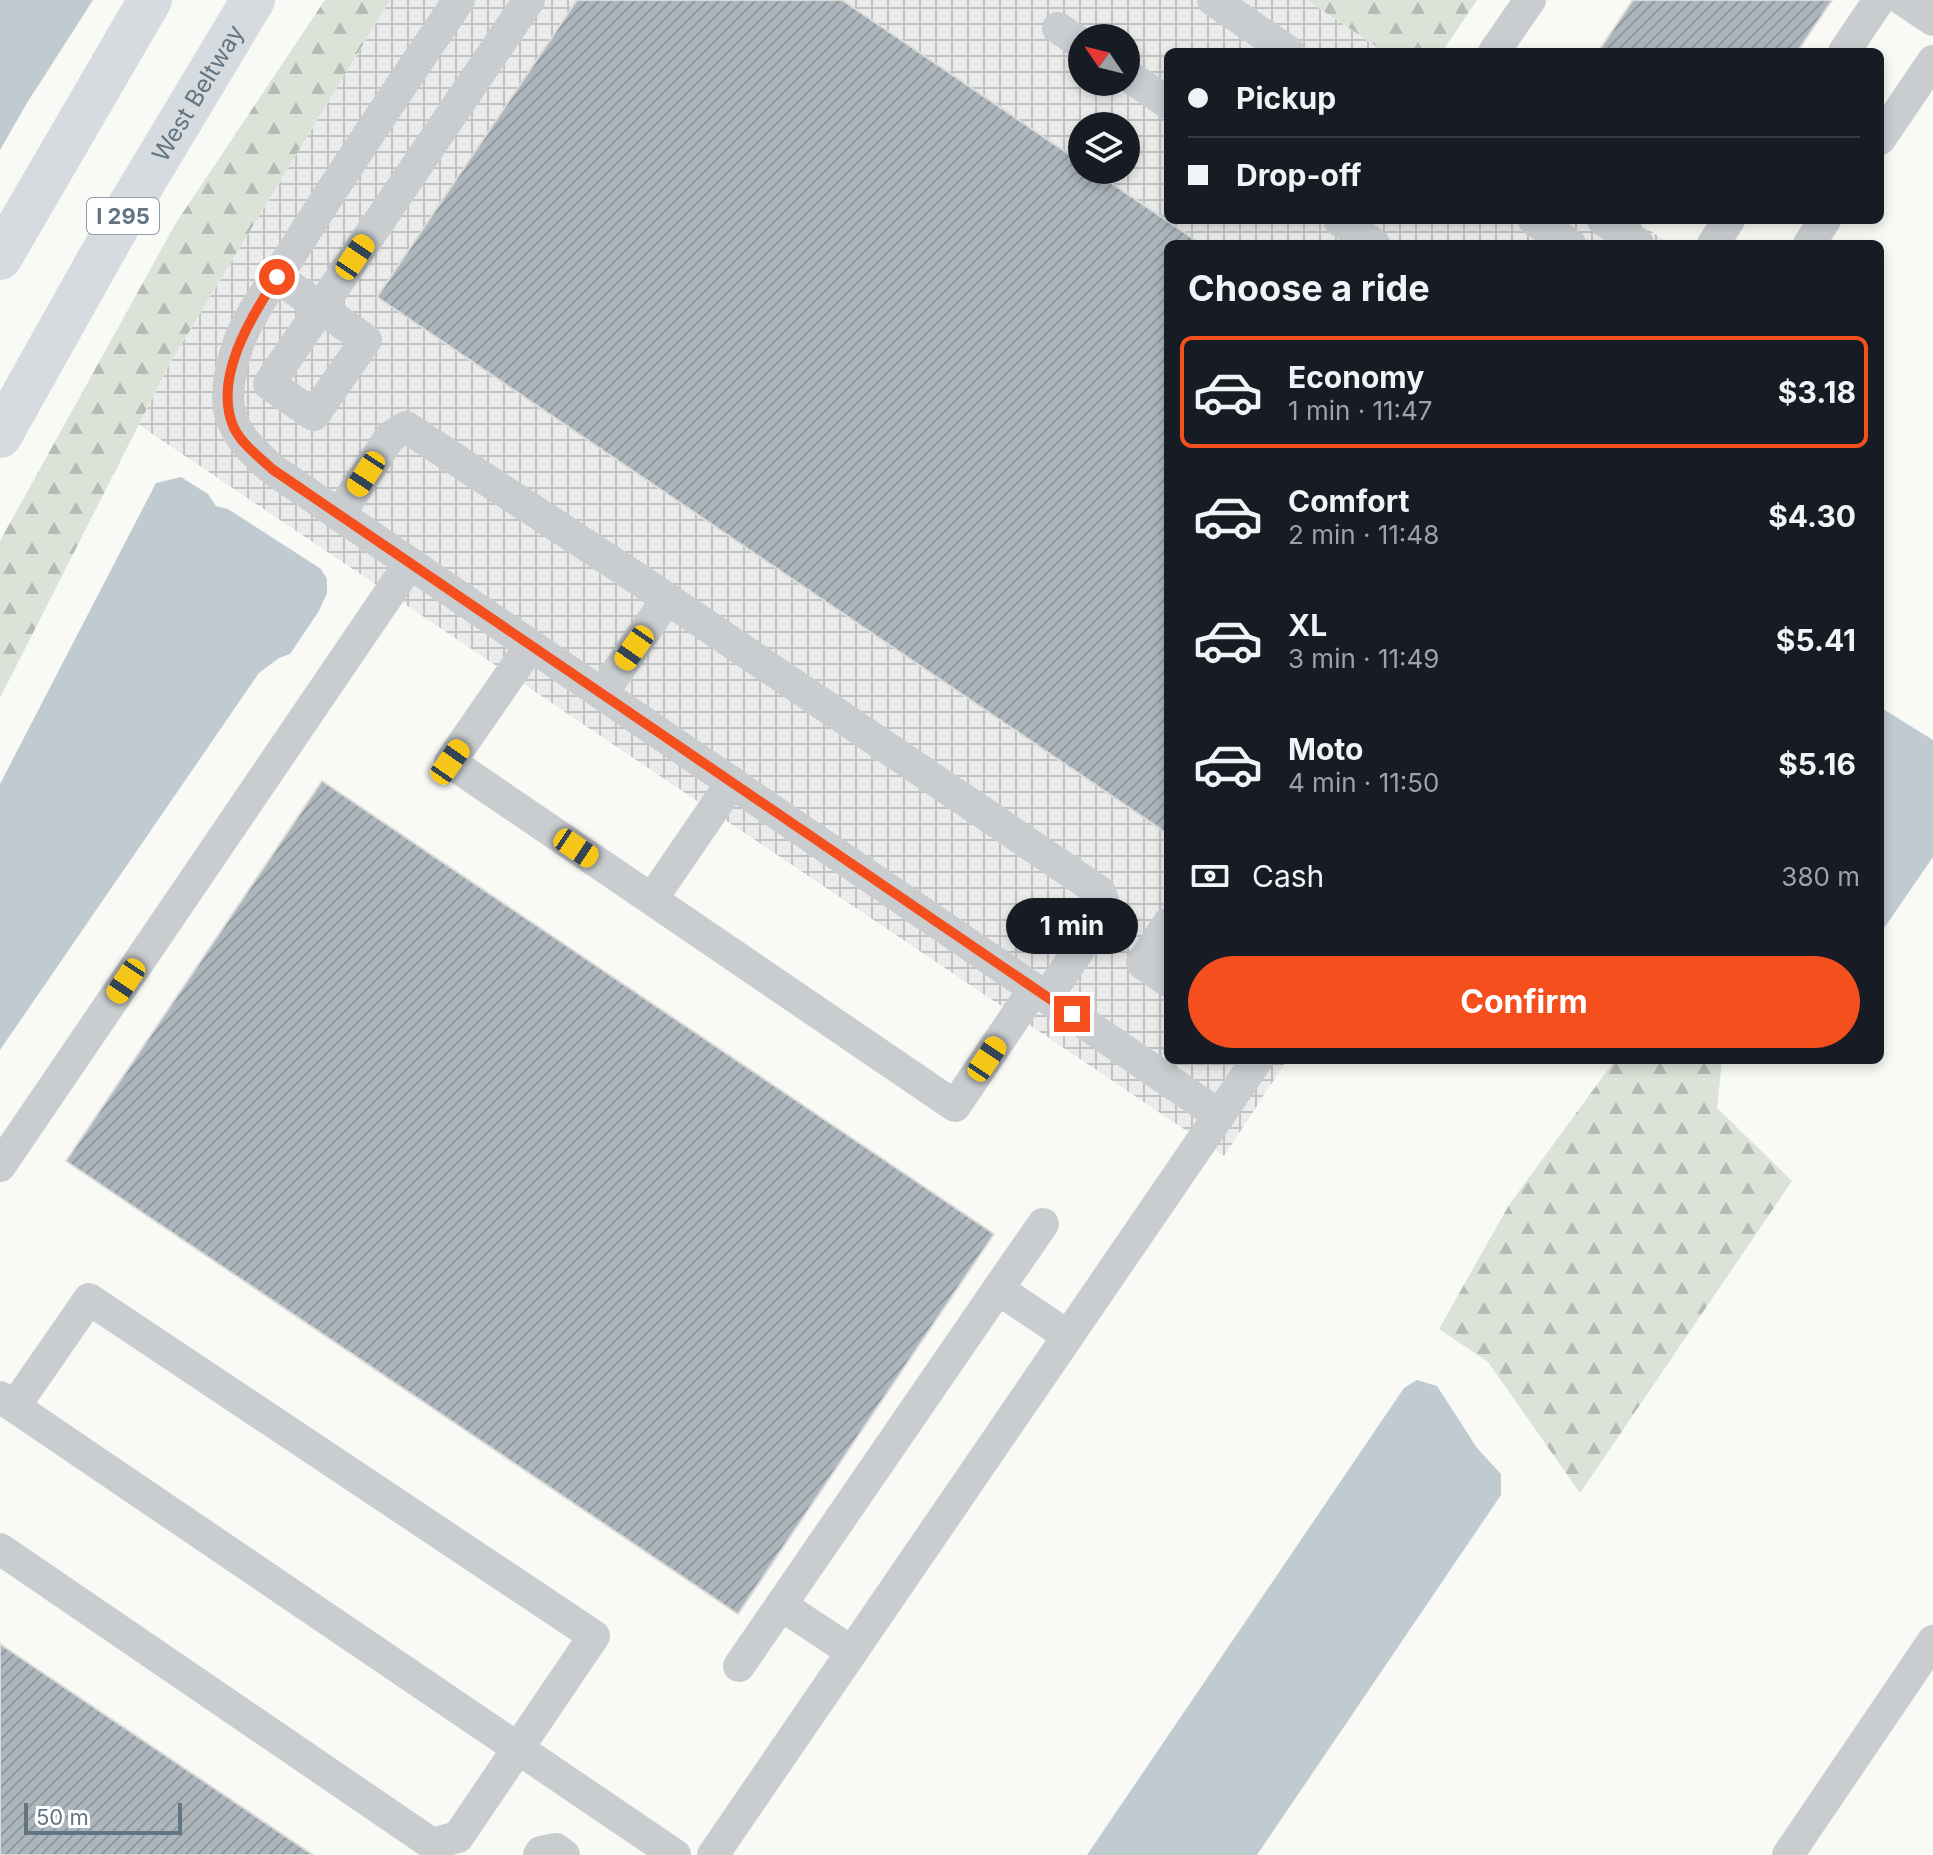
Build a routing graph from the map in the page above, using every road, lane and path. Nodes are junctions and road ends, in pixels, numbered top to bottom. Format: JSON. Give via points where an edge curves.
{"nodes":[{"id":1,"x":150,"y":0,"type":"edge"},
{"id":2,"x":253,"y":0,"type":"edge"},
{"id":3,"x":459,"y":0,"type":"edge"},
{"id":4,"x":529,"y":0,"type":"edge"},
{"id":5,"x":1213,"y":0,"type":"edge"},
{"id":6,"x":1530,"y":0,"type":"edge"},
{"id":7,"x":1879,"y":0,"type":"edge"},
{"id":8,"x":1903,"y":0,"type":"edge"},
{"id":9,"x":1933,"y":20,"type":"edge"},
{"id":10,"x":1283,"y":48,"type":"edge"},
{"id":11,"x":1497,"y":48,"type":"edge"},
{"id":12,"x":1847,"y":48,"type":"edge"},
{"id":13,"x":1933,"y":61,"type":"edge"},
{"id":14,"x":1140,"y":84,"type":"edge"},
{"id":15,"x":1164,"y":100,"type":"edge"},
{"id":16,"x":1884,"y":133,"type":"edge"},
{"id":17,"x":1345,"y":224,"type":"edge"},
{"id":18,"x":1609,"y":224,"type":"edge"},
{"id":19,"x":1368,"y":240,"type":"edge"},
{"id":20,"x":1632,"y":240,"type":"edge"},
{"id":21,"x":0,"y":258,"type":"edge"},
{"id":22,"x":277,"y":277,"type":"junction"},
{"id":23,"x":0,"y":436,"type":"edge"},
{"id":24,"x":339,"y":515,"type":"junction"},
{"id":25,"x":410,"y":563,"type":"junction"},
{"id":26,"x":667,"y":599,"type":"junction"},
{"id":27,"x":531,"y":645,"type":"junction"},
{"id":28,"x":602,"y":694,"type":"junction"},
{"id":29,"x":732,"y":782,"type":"junction"},
{"id":30,"x":652,"y":899,"type":"junction"},
{"id":31,"x":1164,"y":930,"type":"edge"},
{"id":32,"x":1164,"y":978,"type":"edge"},
{"id":33,"x":1041,"y":993,"type":"junction"},
{"id":34,"x":1254,"y":1064,"type":"edge"},
{"id":35,"x":1219,"y":1115,"type":"junction"},
{"id":36,"x":0,"y":1166,"type":"edge"},
{"id":37,"x":1043,"y":1224,"type":"dead end"},
{"id":38,"x":998,"y":1289,"type":"junction"},
{"id":39,"x":1068,"y":1336,"type":"junction"},
{"id":40,"x":4,"y":1401,"type":"edge"},
{"id":41,"x":0,"y":1549,"type":"edge"},
{"id":42,"x":781,"y":1605,"type":"junction"},
{"id":43,"x":1933,"y":1641,"type":"edge"},
{"id":44,"x":852,"y":1652,"type":"junction"},
{"id":45,"x":739,"y":1666,"type":"dead end"},
{"id":46,"x":518,"y":1749,"type":"junction"},
{"id":47,"x":539,"y":1855,"type":"edge"},
{"id":48,"x":564,"y":1855,"type":"edge"},
{"id":49,"x":675,"y":1855,"type":"edge"},
{"id":50,"x":713,"y":1855,"type":"edge"},
{"id":51,"x":1788,"y":1855,"type":"edge"}],
"edges":[{"from":1,"to":21,"type":"highway"},
{"from":2,"to":23,"type":"highway","name":"West Beltway","number":"I 295"},
{"from":3,"to":22,"type":"street"},
{"from":4,"to":22,"type":"street","via":[[321,308]]},
{"from":5,"to":10,"type":"street"},
{"from":6,"to":11,"type":"street"},
{"from":7,"to":12,"type":"street"},
{"from":8,"to":9,"type":"street"},
{"from":13,"to":16,"type":"street"},
{"from":14,"to":15,"type":"street"},
{"from":17,"to":19,"type":"street"},
{"from":18,"to":20,"type":"street"},
{"from":22,"to":24,"type":"street","via":[[240,339],[230,372],[228,401],[234,428],[272,469]]},
{"from":24,"to":25,"type":"street"},
{"from":24,"to":26,"type":"street","via":[[390,437],[406,427]]},
{"from":25,"to":27,"type":"street"},
{"from":25,"to":36,"type":"street"},
{"from":26,"to":28,"type":"street"},
{"from":26,"to":33,"type":"street","via":[[1100,892],[1106,910]]},
{"from":27,"to":28,"type":"street"},
{"from":27,"to":30,"type":"street","via":[[450,762]]},
{"from":28,"to":29,"type":"street"},
{"from":29,"to":30,"type":"street"},
{"from":29,"to":33,"type":"street"},
{"from":30,"to":33,"type":"street","via":[[955,1106]]},
{"from":31,"to":32,"type":"street","via":[[1142,963]]},
{"from":33,"to":35,"type":"street"},
{"from":34,"to":35,"type":"street"},
{"from":35,"to":39,"type":"street"},
{"from":37,"to":38,"type":"street"},
{"from":38,"to":39,"type":"street"},
{"from":38,"to":42,"type":"street"},
{"from":39,"to":44,"type":"street"},
{"from":40,"to":46,"type":"street"},
{"from":40,"to":46,"type":"street","via":[[89,1299],[594,1636]]},
{"from":41,"to":46,"type":"street","via":[[432,1844],[458,1837]]},
{"from":42,"to":44,"type":"street"},
{"from":42,"to":45,"type":"street"},
{"from":43,"to":51,"type":"street"},
{"from":44,"to":50,"type":"street"},
{"from":46,"to":49,"type":"street"},
{"from":47,"to":48,"type":"street","via":[[556,1849]]}]}
